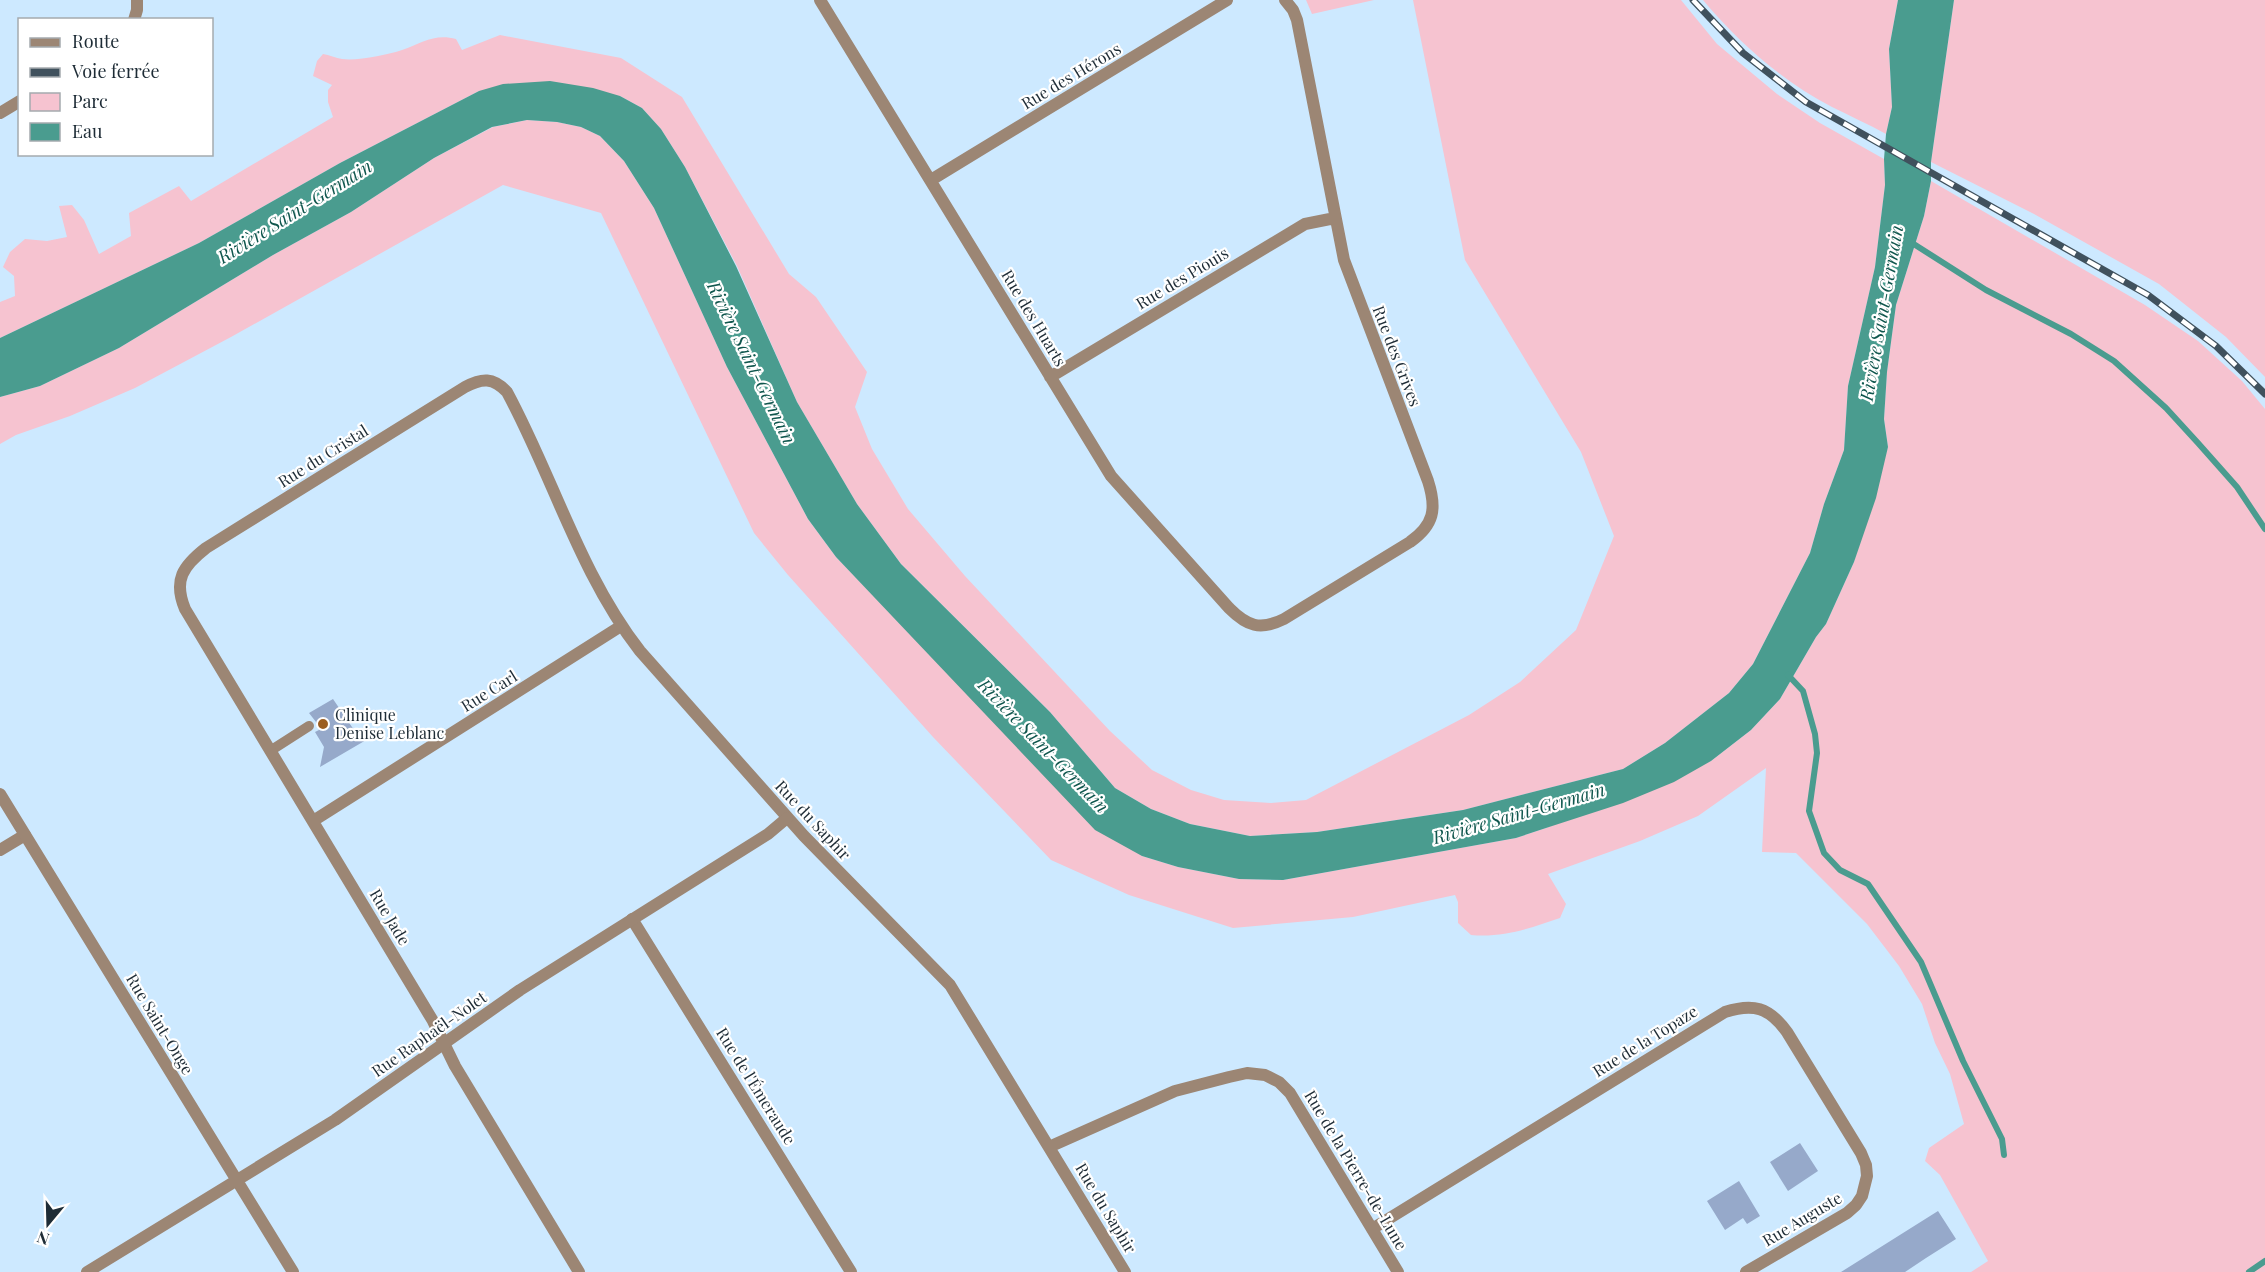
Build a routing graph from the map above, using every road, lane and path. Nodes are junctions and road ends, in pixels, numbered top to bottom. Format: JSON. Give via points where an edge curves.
{"nodes":[{"id":1,"x":137,"y":0,"type":"edge"},
{"id":2,"x":820,"y":0,"type":"edge"},
{"id":3,"x":1227,"y":0,"type":"edge"},
{"id":4,"x":1285,"y":0,"type":"edge"},
{"id":5,"x":135,"y":18,"type":"edge"},
{"id":6,"x":18,"y":102,"type":"edge"},
{"id":7,"x":0,"y":113,"type":"edge"},
{"id":8,"x":931,"y":180,"type":"junction"},
{"id":9,"x":1335,"y":218,"type":"junction"},
{"id":10,"x":1050,"y":377,"type":"junction"},
{"id":11,"x":494,"y":381,"type":"joint"},
{"id":12,"x":180,"y":578,"type":"joint"},
{"id":13,"x":1253,"y":625,"type":"joint"},
{"id":14,"x":621,"y":626,"type":"junction"},
{"id":15,"x":309,"y":726,"type":"dead end"},
{"id":16,"x":270,"y":751,"type":"junction"},
{"id":17,"x":0,"y":794,"type":"edge"},
{"id":18,"x":787,"y":818,"type":"junction"},
{"id":19,"x":313,"y":821,"type":"junction"},
{"id":20,"x":26,"y":835,"type":"junction"},
{"id":21,"x":0,"y":850,"type":"edge"},
{"id":22,"x":632,"y":919,"type":"junction"},
{"id":23,"x":444,"y":1044,"type":"junction"},
{"id":24,"x":1049,"y":1147,"type":"junction"},
{"id":25,"x":237,"y":1181,"type":"junction"},
{"id":26,"x":1866,"y":1185,"type":"joint"},
{"id":27,"x":1372,"y":1229,"type":"junction"},
{"id":28,"x":87,"y":1272,"type":"edge"},
{"id":29,"x":293,"y":1272,"type":"edge"},
{"id":30,"x":579,"y":1272,"type":"edge"},
{"id":31,"x":851,"y":1272,"type":"edge"},
{"id":32,"x":1125,"y":1272,"type":"edge"},
{"id":33,"x":1398,"y":1272,"type":"edge"},
{"id":34,"x":1746,"y":1272,"type":"edge"}],
"edges":[{"from":1,"to":5,"type":"street"},
{"from":2,"to":8,"type":"street","name":"Rue des Huarts"},
{"from":3,"to":8,"type":"street","name":"Rue des Hérons"},
{"from":4,"to":9,"type":"street","name":"Rue des Grives","via":[[1297,20]]},
{"from":6,"to":7,"type":"street"},
{"from":8,"to":10,"type":"street","name":"Rue des Huarts"},
{"from":9,"to":10,"type":"street","name":"Rue des Piouis","via":[[1305,224]]},
{"from":9,"to":13,"type":"street","name":"Rue des Grives","via":[[1344,260],[1428,482],[1433,513],[1425,530],[1410,542],[1284,619],[1268,626]]},
{"from":10,"to":13,"type":"street","name":"Rue des Huarts","via":[[1118,485],[1229,608]]},
{"from":11,"to":12,"type":"street","name":"Rue du Cristal","via":[[482,380],[465,387],[206,548]]},
{"from":11,"to":14,"type":"street","name":"Rue du Saphir","via":[[511,399],[596,582]]},
{"from":12,"to":16,"type":"street","name":"Rue Jade","via":[[178,588],[185,609]]},
{"from":14,"to":18,"type":"street","name":"Rue du Saphir"},
{"from":14,"to":19,"type":"street","name":"Rue Carl"},
{"from":15,"to":16,"type":"lane"},
{"from":16,"to":19,"type":"street","name":"Rue Jade"},
{"from":17,"to":20,"type":"street","name":"Rue Saint-Onge"},
{"from":18,"to":22,"type":"street","name":"Rue Raphaël-Nolet","via":[[768,834]]},
{"from":18,"to":24,"type":"street","name":"Rue du Saphir","via":[[950,985]]},
{"from":19,"to":23,"type":"street","name":"Rue Jade"},
{"from":20,"to":21,"type":"street"},
{"from":20,"to":25,"type":"street","name":"Rue Saint-Onge"},
{"from":22,"to":23,"type":"street","name":"Rue Raphaël-Nolet"},
{"from":22,"to":31,"type":"street","name":"Rue de l'Émeraude"},
{"from":23,"to":25,"type":"street","name":"Rue Raphaël-Nolet","via":[[335,1120]]},
{"from":23,"to":30,"type":"street","name":"Rue Jade"},
{"from":24,"to":27,"type":"street","name":"Rue de la Pierre-de-Lune","via":[[1175,1091],[1247,1074],[1265,1075],[1290,1092]]},
{"from":24,"to":32,"type":"street","name":"Rue du Saphir"},
{"from":25,"to":28,"type":"street","name":"Rue Raphaël-Nolet"},
{"from":25,"to":29,"type":"street","name":"Rue Saint-Onge"},
{"from":26,"to":27,"type":"street","name":"Rue de la Topaze","via":[[1866,1164],[1861,1152],[1783,1026],[1760,1009],[1740,1007],[1725,1012]]},
{"from":26,"to":34,"type":"street","name":"Rue Auguste","via":[[1847,1213]]},
{"from":27,"to":33,"type":"street","name":"Rue de la Pierre-de-Lune"}]}
